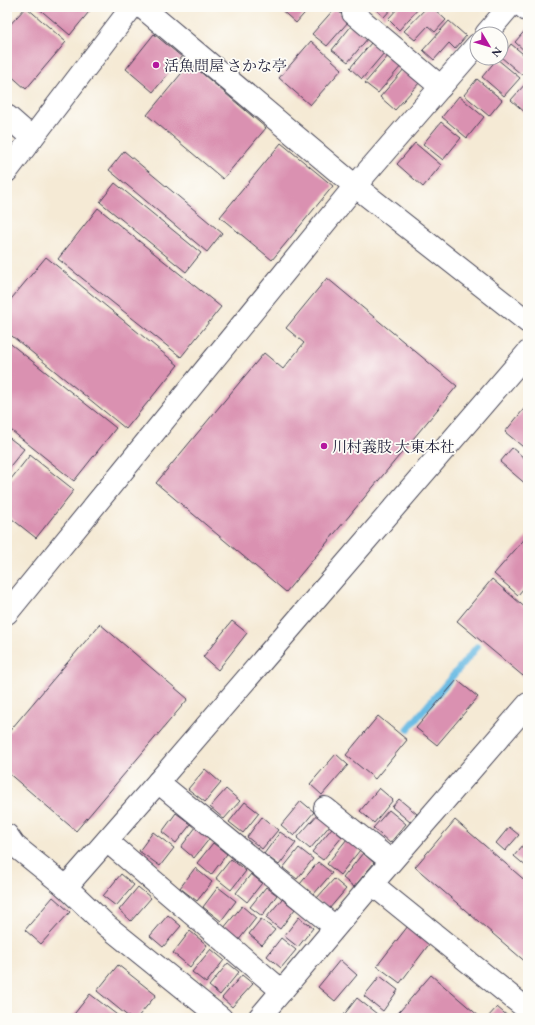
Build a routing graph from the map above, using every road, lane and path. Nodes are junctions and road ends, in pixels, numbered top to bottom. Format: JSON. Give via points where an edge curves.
{"nodes":[{"id":1,"x":132,"y":7,"type":"edge"},
{"id":2,"x":142,"y":7,"type":"edge"},
{"id":3,"x":510,"y":7,"type":"edge"},
{"id":4,"x":523,"y":7,"type":"edge"},
{"id":5,"x":528,"y":11,"type":"edge"},
{"id":6,"x":352,"y":13,"type":"dead end"},
{"id":7,"x":493,"y":26,"type":"edge"},
{"id":8,"x":469,"y":53,"type":"edge"},
{"id":9,"x":441,"y":86,"type":"junction"},
{"id":10,"x":7,"y":116,"type":"edge"},
{"id":11,"x":32,"y":138,"type":"junction"},
{"id":12,"x":7,"y":171,"type":"edge"},
{"id":13,"x":356,"y":186,"type":"junction"},
{"id":14,"x":528,"y":322,"type":"edge"},
{"id":15,"x":528,"y":352,"type":"edge"},
{"id":16,"x":7,"y":613,"type":"edge"},
{"id":17,"x":528,"y":704,"type":"edge"},
{"id":18,"x":158,"y":782,"type":"junction"},
{"id":19,"x":325,"y":808,"type":"dead end"},
{"id":20,"x":7,"y":835,"type":"edge"},
{"id":21,"x":107,"y":841,"type":"junction"},
{"id":22,"x":391,"y":861,"type":"junction"},
{"id":23,"x":372,"y":884,"type":"junction"},
{"id":24,"x":66,"y":886,"type":"junction"},
{"id":25,"x":335,"y":927,"type":"junction"},
{"id":26,"x":282,"y":991,"type":"junction"},
{"id":27,"x":528,"y":1010,"type":"edge"},
{"id":28,"x":221,"y":1018,"type":"edge"},
{"id":29,"x":259,"y":1018,"type":"edge"}],
"edges":[{"from":1,"to":11,"type":"street"},
{"from":2,"to":13,"type":"street"},
{"from":3,"to":7,"type":"street"},
{"from":4,"to":5,"type":"street"},
{"from":6,"to":9,"type":"street"},
{"from":8,"to":9,"type":"street"},
{"from":9,"to":13,"type":"street"},
{"from":10,"to":11,"type":"street"},
{"from":11,"to":12,"type":"street"},
{"from":13,"to":14,"type":"street"},
{"from":13,"to":16,"type":"street"},
{"from":15,"to":18,"type":"street"},
{"from":17,"to":22,"type":"street"},
{"from":18,"to":21,"type":"street"},
{"from":18,"to":25,"type":"street"},
{"from":19,"to":22,"type":"street"},
{"from":20,"to":24,"type":"street","via":[[14,845]]},
{"from":21,"to":24,"type":"street"},
{"from":21,"to":26,"type":"street"},
{"from":22,"to":23,"type":"street"},
{"from":23,"to":25,"type":"street"},
{"from":23,"to":27,"type":"street"},
{"from":24,"to":28,"type":"street","via":[[107,926]]},
{"from":25,"to":26,"type":"street"},
{"from":26,"to":29,"type":"street"}]}
